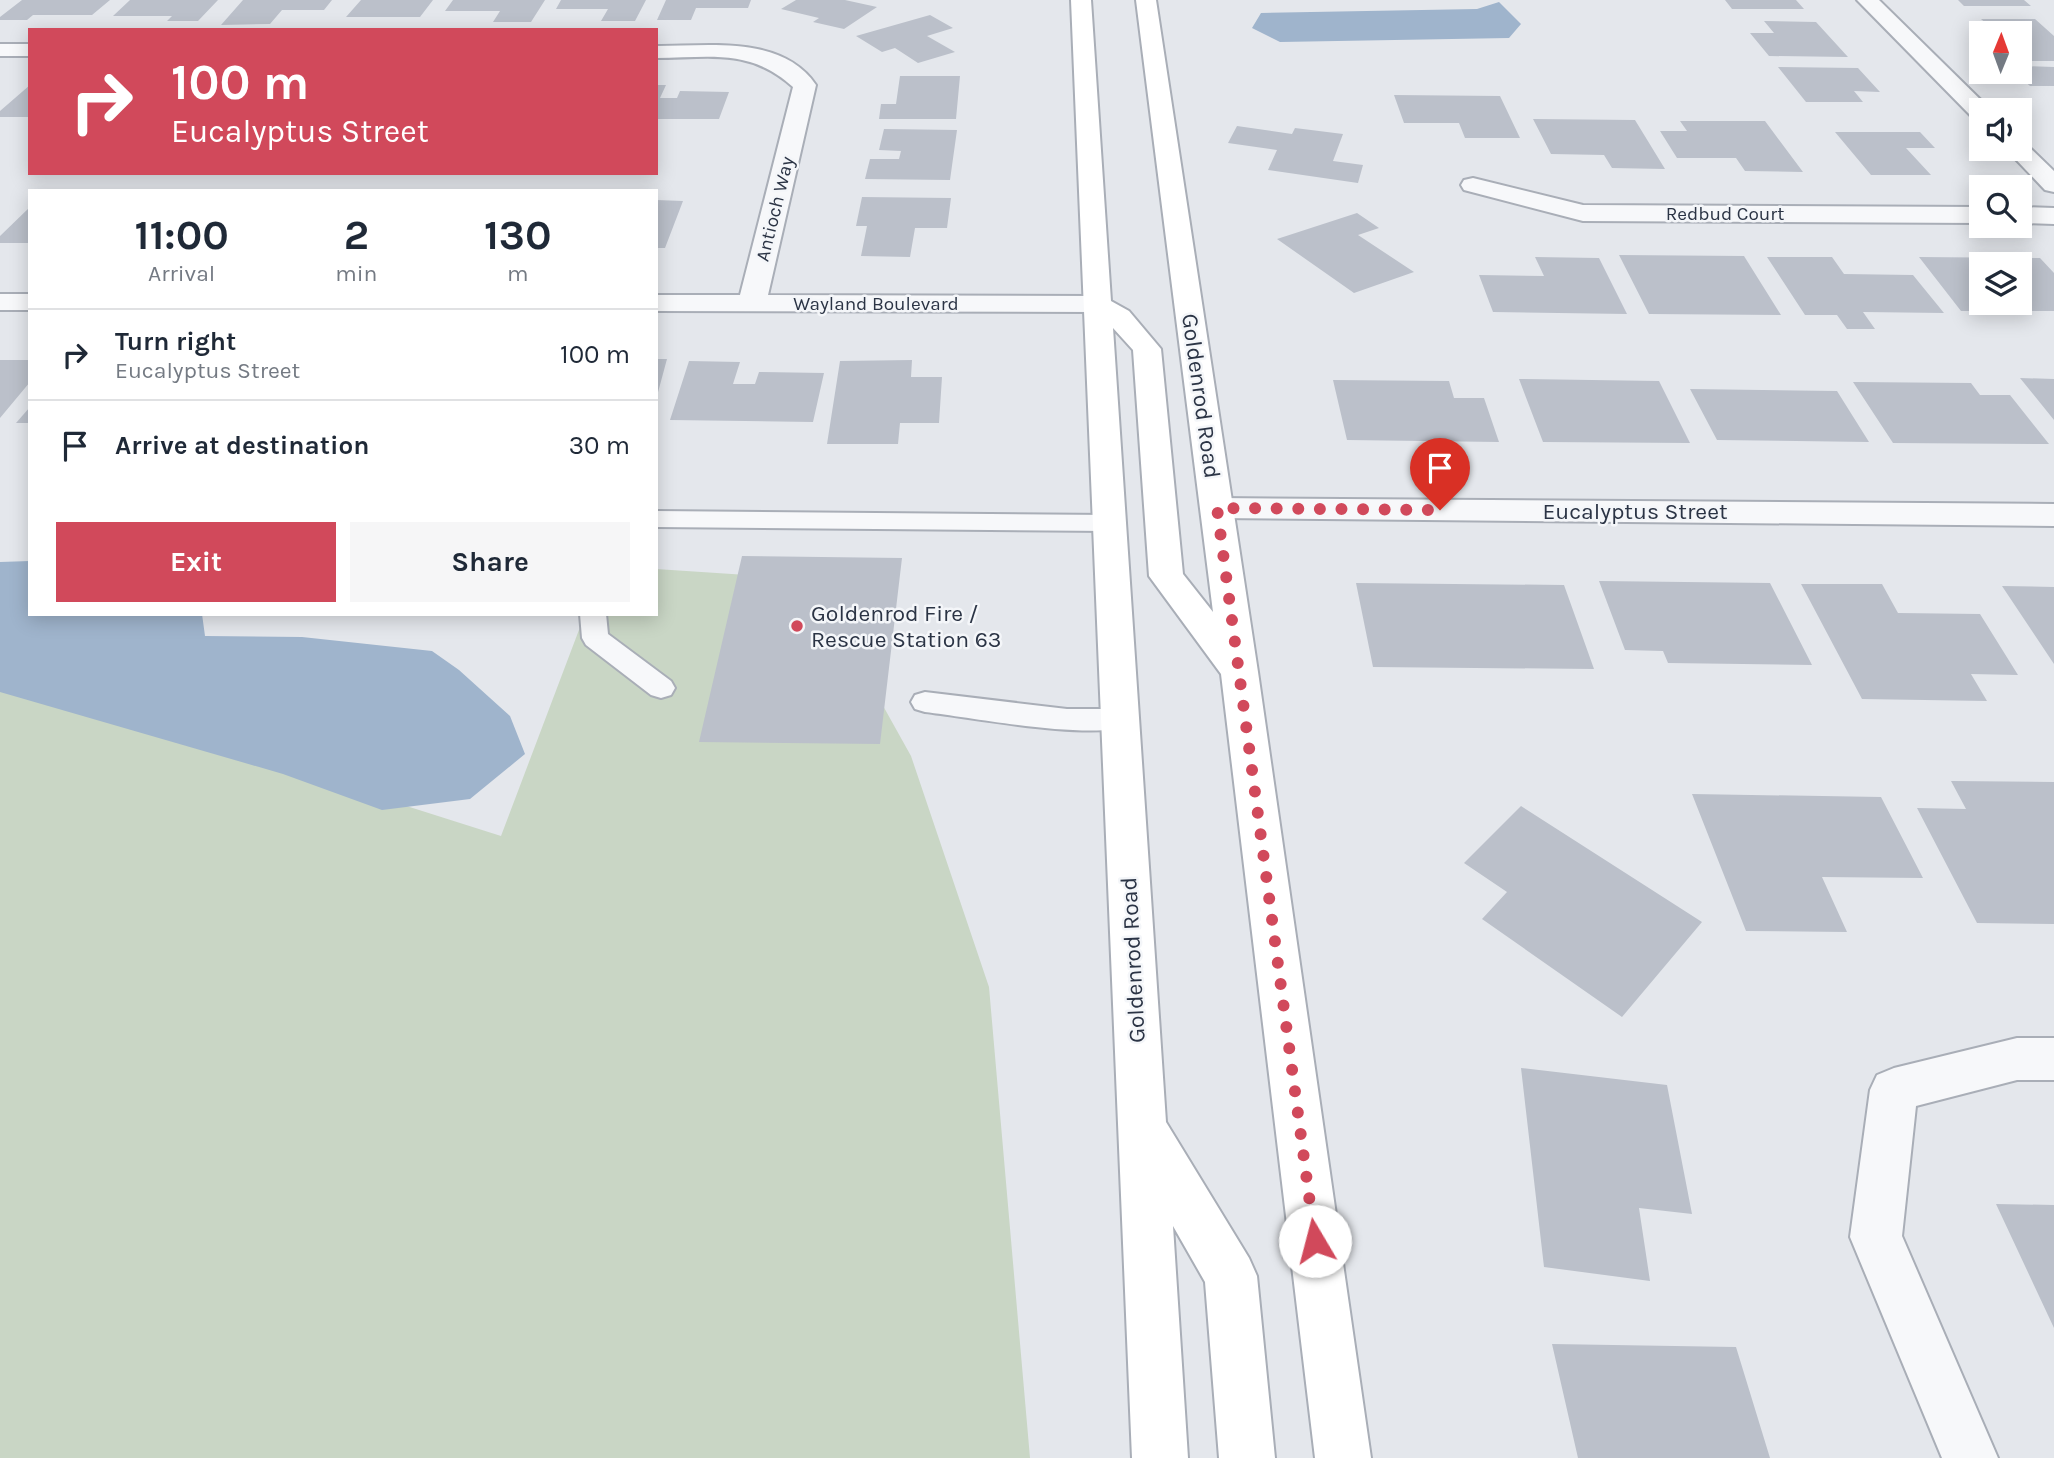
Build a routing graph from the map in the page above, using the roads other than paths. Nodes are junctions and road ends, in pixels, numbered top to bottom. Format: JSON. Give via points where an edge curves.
{"nodes":[{"id":1,"x":1081,"y":0,"type":"edge"},
{"id":2,"x":1146,"y":0,"type":"edge"},
{"id":3,"x":1867,"y":0,"type":"edge"},
{"id":4,"x":0,"y":50,"type":"edge"},
{"id":5,"x":28,"y":50,"type":"edge"},
{"id":6,"x":658,"y":52,"type":"edge"},
{"id":7,"x":1969,"y":101,"type":"edge"},
{"id":8,"x":2030,"y":161,"type":"edge"},
{"id":9,"x":1473,"y":185,"type":"dead end"},
{"id":10,"x":2054,"y":185,"type":"edge"},
{"id":11,"x":1969,"y":215,"type":"edge"},
{"id":12,"x":2032,"y":215,"type":"edge"},
{"id":13,"x":2054,"y":216,"type":"edge"},
{"id":14,"x":0,"y":302,"type":"edge"},
{"id":15,"x":28,"y":302,"type":"edge"},
{"id":16,"x":658,"y":303,"type":"edge"},
{"id":17,"x":752,"y":303,"type":"junction"},
{"id":18,"x":1096,"y":304,"type":"junction"},
{"id":19,"x":1217,"y":508,"type":"junction"},
{"id":20,"x":2054,"y":514,"type":"edge"},
{"id":21,"x":658,"y":519,"type":"edge"},
{"id":22,"x":1110,"y":523,"type":"junction"},
{"id":23,"x":593,"y":616,"type":"edge"},
{"id":24,"x":1239,"y":672,"type":"junction"},
{"id":25,"x":661,"y":688,"type":"dead end"},
{"id":26,"x":925,"y":702,"type":"dead end"},
{"id":27,"x":1122,"y":719,"type":"junction"},
{"id":28,"x":2054,"y":1059,"type":"edge"},
{"id":29,"x":1141,"y":1125,"type":"junction"},
{"id":30,"x":1160,"y":1458,"type":"edge"},
{"id":31,"x":1247,"y":1458,"type":"edge"},
{"id":32,"x":1343,"y":1458,"type":"edge"},
{"id":33,"x":1970,"y":1458,"type":"edge"}],
"edges":[{"from":1,"to":18,"type":"main road","name":"Goldenrod Road"},
{"from":2,"to":19,"type":"main road","name":"Goldenrod Road"},
{"from":3,"to":7,"type":"street"},
{"from":4,"to":5,"type":"street"},
{"from":6,"to":17,"type":"street","name":"Antioch Way","via":[[747,52],[784,66],[805,85]]},
{"from":8,"to":10,"type":"street"},
{"from":9,"to":11,"type":"street","name":"Redbud Court","via":[[1583,213]]},
{"from":12,"to":13,"type":"street"},
{"from":14,"to":15,"type":"street"},
{"from":16,"to":17,"type":"street","name":"Wayland Boulevard"},
{"from":17,"to":18,"type":"street","name":"Wayland Boulevard"},
{"from":18,"to":22,"type":"main road","name":"Goldenrod Road"},
{"from":18,"to":24,"type":"main road","via":[[1119,317],[1147,349],[1166,576]]},
{"from":19,"to":20,"type":"street","name":"Eucalyptus Street"},
{"from":19,"to":24,"type":"main road","name":"Goldenrod Road"},
{"from":21,"to":22,"type":"lane"},
{"from":22,"to":27,"type":"main road","name":"Goldenrod Road"},
{"from":23,"to":25,"type":"lane","via":[[595,638]]},
{"from":24,"to":32,"type":"main road","name":"Goldenrod Road"},
{"from":26,"to":27,"type":"lane","via":[[1067,719]]},
{"from":27,"to":29,"type":"main road","name":"Goldenrod Road"},
{"from":28,"to":33,"type":"street","via":[[2017,1059],[1894,1090],[1876,1237]]},
{"from":29,"to":30,"type":"main road","name":"Goldenrod Road"},
{"from":29,"to":31,"type":"main road","via":[[1231,1276]]}]}
